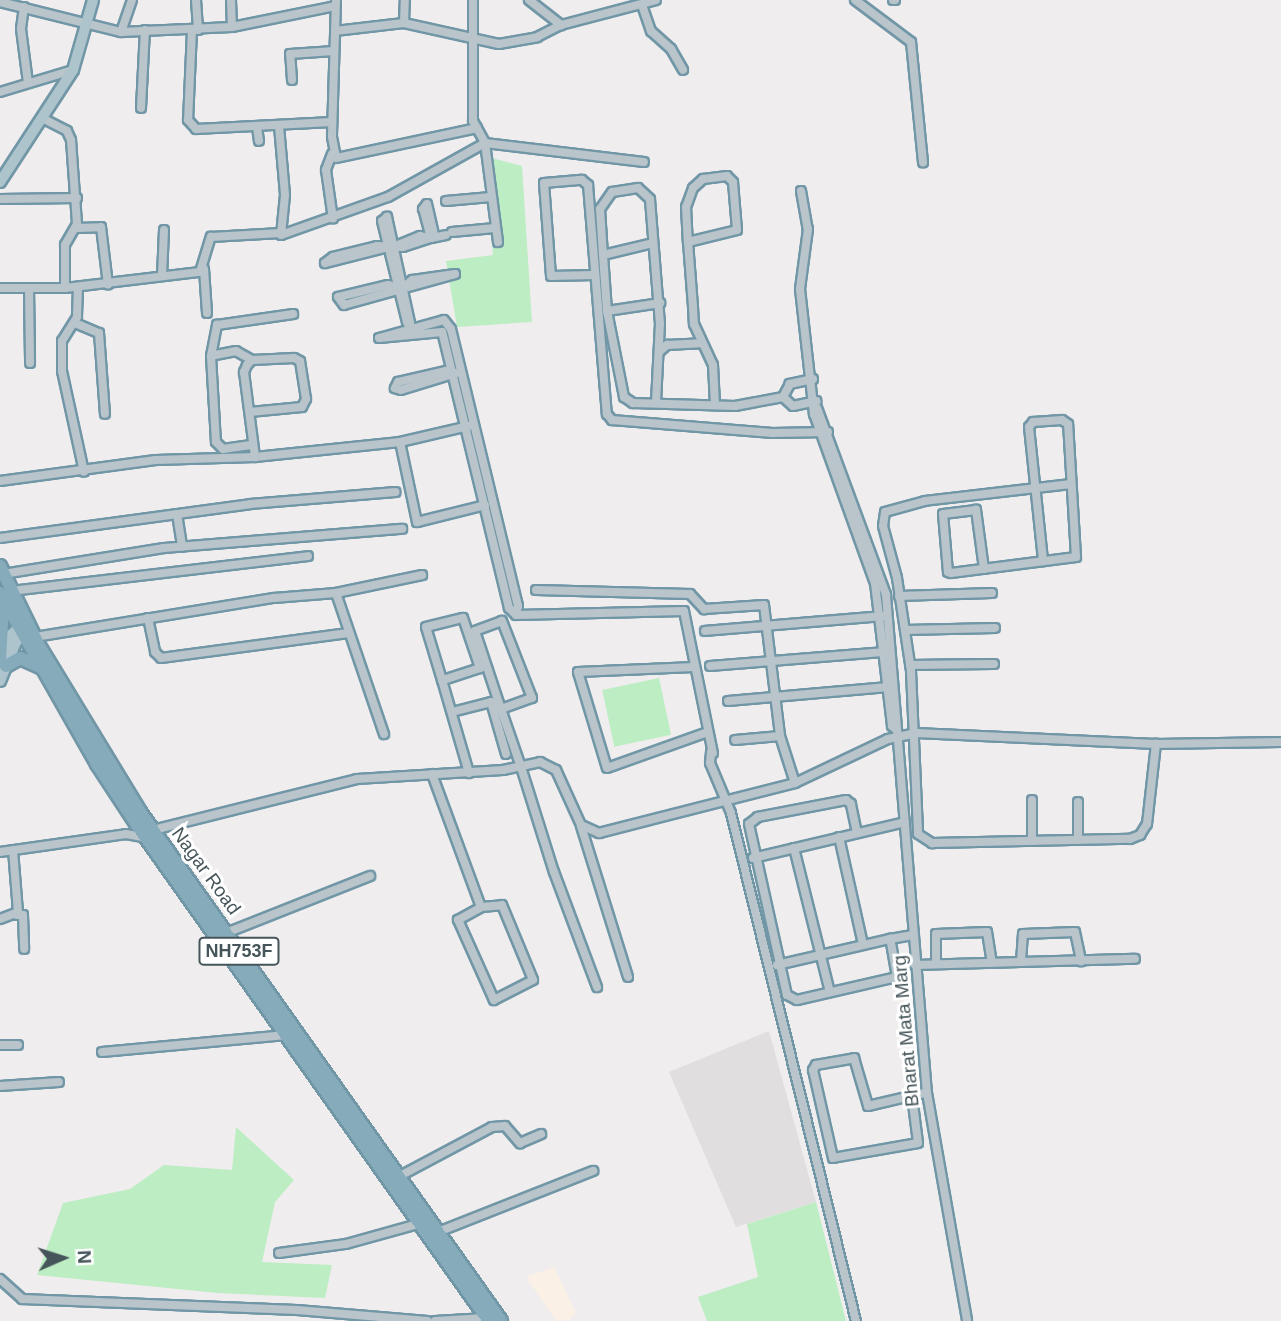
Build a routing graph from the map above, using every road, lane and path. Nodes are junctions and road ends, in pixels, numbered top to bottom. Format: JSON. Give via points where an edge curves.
{"nodes":[{"id":1,"x":93,"y":0,"type":"edge"},
{"id":2,"x":132,"y":0,"type":"edge"},
{"id":3,"x":196,"y":0,"type":"edge"},
{"id":4,"x":231,"y":0,"type":"edge"},
{"id":5,"x":405,"y":0,"type":"edge"},
{"id":6,"x":473,"y":0,"type":"edge"},
{"id":7,"x":529,"y":0,"type":"edge"},
{"id":8,"x":656,"y":0,"type":"edge"},
{"id":9,"x":855,"y":0,"type":"edge"},
{"id":10,"x":0,"y":2,"type":"edge"},
{"id":11,"x":336,"y":3,"type":"edge"},
{"id":12,"x":642,"y":5,"type":"junction"},
{"id":13,"x":24,"y":7,"type":"junction"},
{"id":14,"x":404,"y":23,"type":"junction"},
{"id":15,"x":87,"y":24,"type":"junction"},
{"id":16,"x":561,"y":25,"type":"junction"},
{"id":17,"x":232,"y":27,"type":"junction"},
{"id":18,"x":145,"y":30,"type":"junction"},
{"id":19,"x":195,"y":30,"type":"junction"},
{"id":20,"x":335,"y":31,"type":"junction"},
{"id":21,"x":121,"y":32,"type":"junction"},
{"id":22,"x":473,"y":40,"type":"junction"},
{"id":23,"x":334,"y":51,"type":"junction"},
{"id":24,"x":73,"y":70,"type":"junction"},
{"id":25,"x":683,"y":70,"type":"dead end"},
{"id":26,"x":50,"y":77,"type":"junction"},
{"id":27,"x":292,"y":80,"type":"dead end"},
{"id":28,"x":28,"y":83,"type":"junction"},
{"id":29,"x":60,"y":89,"type":"junction"},
{"id":30,"x":0,"y":92,"type":"edge"},
{"id":31,"x":141,"y":108,"type":"dead end"},
{"id":32,"x":42,"y":118,"type":"junction"},
{"id":33,"x":332,"y":122,"type":"junction"},
{"id":34,"x":279,"y":126,"type":"junction"},
{"id":35,"x":257,"y":127,"type":"junction"},
{"id":36,"x":477,"y":128,"type":"junction"},
{"id":37,"x":259,"y":141,"type":"dead end"},
{"id":38,"x":485,"y":143,"type":"junction"},
{"id":39,"x":332,"y":154,"type":"junction"},
{"id":40,"x":644,"y":162,"type":"dead end"},
{"id":41,"x":923,"y":162,"type":"dead end"},
{"id":42,"x":0,"y":183,"type":"edge"},
{"id":43,"x":801,"y":191,"type":"dead end"},
{"id":44,"x":491,"y":197,"type":"junction"},
{"id":45,"x":77,"y":198,"type":"junction"},
{"id":46,"x":0,"y":199,"type":"edge"},
{"id":47,"x":446,"y":201,"type":"dead end"},
{"id":48,"x":333,"y":219,"type":"junction"},
{"id":49,"x":77,"y":228,"type":"junction"},
{"id":50,"x":495,"y":228,"type":"junction"},
{"id":51,"x":164,"y":230,"type":"dead end"},
{"id":52,"x":281,"y":233,"type":"junction"},
{"id":53,"x":498,"y":242,"type":"dead end"},
{"id":54,"x":688,"y":242,"type":"junction"},
{"id":55,"x":653,"y":243,"type":"junction"},
{"id":56,"x":392,"y":247,"type":"junction"},
{"id":57,"x":603,"y":255,"type":"junction"},
{"id":58,"x":204,"y":269,"type":"junction"},
{"id":59,"x":594,"y":275,"type":"junction"},
{"id":60,"x":162,"y":276,"type":"junction"},
{"id":61,"x":108,"y":285,"type":"junction"},
{"id":62,"x":78,"y":287,"type":"junction"},
{"id":63,"x":401,"y":287,"type":"junction"},
{"id":64,"x":0,"y":288,"type":"edge"},
{"id":65,"x":29,"y":288,"type":"junction"},
{"id":66,"x":65,"y":288,"type":"junction"},
{"id":67,"x":660,"y":303,"type":"junction"},
{"id":68,"x":607,"y":311,"type":"junction"},
{"id":69,"x":207,"y":313,"type":"dead end"},
{"id":70,"x":293,"y":314,"type":"dead end"},
{"id":71,"x":447,"y":321,"type":"junction"},
{"id":72,"x":75,"y":323,"type":"junction"},
{"id":73,"x":441,"y":330,"type":"junction"},
{"id":74,"x":412,"y":331,"type":"junction"},
{"id":75,"x":701,"y":343,"type":"junction"},
{"id":76,"x":659,"y":352,"type":"junction"},
{"id":77,"x":211,"y":356,"type":"junction"},
{"id":78,"x":252,"y":360,"type":"junction"},
{"id":79,"x":30,"y":363,"type":"dead end"},
{"id":80,"x":457,"y":373,"type":"junction"},
{"id":81,"x":813,"y":380,"type":"junction"},
{"id":82,"x":783,"y":397,"type":"junction"},
{"id":83,"x":656,"y":402,"type":"junction"},
{"id":84,"x":715,"y":405,"type":"junction"},
{"id":85,"x":816,"y":405,"type":"junction"},
{"id":86,"x":250,"y":412,"type":"junction"},
{"id":87,"x":105,"y":414,"type":"dead end"},
{"id":88,"x":470,"y":426,"type":"junction"},
{"id":89,"x":824,"y":432,"type":"junction"},
{"id":90,"x":400,"y":442,"type":"junction"},
{"id":91,"x":253,"y":445,"type":"junction"},
{"id":92,"x":255,"y":457,"type":"junction"},
{"id":93,"x":84,"y":472,"type":"junction"},
{"id":94,"x":0,"y":481,"type":"edge"},
{"id":95,"x":1071,"y":484,"type":"junction"},
{"id":96,"x":1037,"y":488,"type":"junction"},
{"id":97,"x":396,"y":492,"type":"dead end"},
{"id":98,"x":967,"y":496,"type":"junction"},
{"id":99,"x":489,"y":510,"type":"junction"},
{"id":100,"x":968,"y":511,"type":"junction"},
{"id":101,"x":177,"y":514,"type":"junction"},
{"id":102,"x":402,"y":529,"type":"dead end"},
{"id":103,"x":0,"y":538,"type":"edge"},
{"id":104,"x":181,"y":547,"type":"junction"},
{"id":105,"x":308,"y":556,"type":"dead end"},
{"id":106,"x":1043,"y":561,"type":"junction"},
{"id":107,"x":984,"y":569,"type":"junction"},
{"id":108,"x":2,"y":570,"type":"edge"},
{"id":109,"x":422,"y":575,"type":"dead end"},
{"id":110,"x":536,"y":590,"type":"dead end"},
{"id":111,"x":336,"y":593,"type":"junction"},
{"id":112,"x":992,"y":593,"type":"dead end"},
{"id":113,"x":4,"y":594,"type":"edge"},
{"id":114,"x":900,"y":596,"type":"junction"},
{"id":115,"x":882,"y":616,"type":"junction"},
{"id":116,"x":148,"y":618,"type":"junction"},
{"id":117,"x":770,"y":626,"type":"junction"},
{"id":118,"x":995,"y":628,"type":"dead end"},
{"id":119,"x":26,"y":630,"type":"junction"},
{"id":120,"x":905,"y":630,"type":"junction"},
{"id":121,"x":705,"y":631,"type":"dead end"},
{"id":122,"x":348,"y":633,"type":"junction"},
{"id":123,"x":885,"y":652,"type":"junction"},
{"id":124,"x":772,"y":661,"type":"junction"},
{"id":125,"x":3,"y":663,"type":"edge"},
{"id":126,"x":994,"y":664,"type":"dead end"},
{"id":127,"x":910,"y":665,"type":"junction"},
{"id":128,"x":710,"y":666,"type":"dead end"},
{"id":129,"x":40,"y":667,"type":"junction"},
{"id":130,"x":694,"y":667,"type":"junction"},
{"id":131,"x":442,"y":680,"type":"junction"},
{"id":132,"x":0,"y":681,"type":"edge"},
{"id":133,"x":888,"y":687,"type":"junction"},
{"id":134,"x":777,"y":697,"type":"junction"},
{"id":135,"x":728,"y":701,"type":"dead end"},
{"id":136,"x":501,"y":709,"type":"junction"},
{"id":137,"x":452,"y":712,"type":"junction"},
{"id":138,"x":708,"y":732,"type":"junction"},
{"id":139,"x":898,"y":733,"type":"junction"},
{"id":140,"x":916,"y":733,"type":"junction"},
{"id":141,"x":384,"y":734,"type":"dead end"},
{"id":142,"x":780,"y":737,"type":"junction"},
{"id":143,"x":736,"y":740,"type":"dead end"},
{"id":144,"x":1281,"y":743,"type":"edge"},
{"id":145,"x":1156,"y":744,"type":"junction"},
{"id":146,"x":506,"y":754,"type":"dead end"},
{"id":147,"x":521,"y":767,"type":"junction"},
{"id":148,"x":469,"y":773,"type":"junction"},
{"id":149,"x":432,"y":774,"type":"junction"},
{"id":150,"x":795,"y":783,"type":"junction"},
{"id":151,"x":1032,"y":800,"type":"dead end"},
{"id":152,"x":724,"y":802,"type":"junction"},
{"id":153,"x":1078,"y":802,"type":"dead end"},
{"id":154,"x":905,"y":822,"type":"junction"},
{"id":155,"x":581,"y":825,"type":"junction"},
{"id":156,"x":858,"y":833,"type":"junction"},
{"id":157,"x":151,"y":835,"type":"junction"},
{"id":158,"x":839,"y":837,"type":"junction"},
{"id":159,"x":1078,"y":840,"type":"junction"},
{"id":160,"x":1032,"y":841,"type":"junction"},
{"id":161,"x":794,"y":848,"type":"junction"},
{"id":162,"x":13,"y":850,"type":"junction"},
{"id":163,"x":0,"y":852,"type":"edge"},
{"id":164,"x":753,"y":858,"type":"junction"},
{"id":165,"x":370,"y":876,"type":"dead end"},
{"id":166,"x":481,"y":907,"type":"junction"},
{"id":167,"x":17,"y":915,"type":"junction"},
{"id":168,"x":0,"y":919,"type":"edge"},
{"id":169,"x":211,"y":921,"type":"junction"},
{"id":170,"x":226,"y":933,"type":"junction"},
{"id":171,"x":913,"y":935,"type":"junction"},
{"id":172,"x":890,"y":939,"type":"junction"},
{"id":173,"x":863,"y":944,"type":"junction"},
{"id":174,"x":24,"y":949,"type":"dead end"},
{"id":175,"x":821,"y":953,"type":"junction"},
{"id":176,"x":1135,"y":960,"type":"dead end"},
{"id":177,"x":1081,"y":961,"type":"junction"},
{"id":178,"x":1021,"y":962,"type":"junction"},
{"id":179,"x":992,"y":963,"type":"junction"},
{"id":180,"x":936,"y":964,"type":"junction"},
{"id":181,"x":778,"y":965,"type":"junction"},
{"id":182,"x":915,"y":965,"type":"junction"},
{"id":183,"x":628,"y":977,"type":"dead end"},
{"id":184,"x":597,"y":987,"type":"dead end"},
{"id":185,"x":831,"y":992,"type":"junction"},
{"id":186,"x":286,"y":1035,"type":"junction"},
{"id":187,"x":0,"y":1045,"type":"edge"},
{"id":188,"x":18,"y":1045,"type":"dead end"},
{"id":189,"x":102,"y":1052,"type":"dead end"},
{"id":190,"x":59,"y":1082,"type":"dead end"},
{"id":191,"x":0,"y":1086,"type":"edge"},
{"id":192,"x":927,"y":1093,"type":"junction"},
{"id":193,"x":912,"y":1096,"type":"junction"},
{"id":194,"x":541,"y":1134,"type":"dead end"},
{"id":195,"x":593,"y":1171,"type":"dead end"},
{"id":196,"x":398,"y":1177,"type":"junction"},
{"id":197,"x":421,"y":1223,"type":"junction"},
{"id":198,"x":438,"y":1232,"type":"junction"},
{"id":199,"x":279,"y":1254,"type":"dead end"},
{"id":200,"x":0,"y":1279,"type":"edge"},
{"id":201,"x":487,"y":1319,"type":"edge"},
{"id":202,"x":428,"y":1321,"type":"edge"},
{"id":203,"x":435,"y":1321,"type":"edge"},
{"id":204,"x":501,"y":1321,"type":"edge"},
{"id":205,"x":856,"y":1321,"type":"edge"},
{"id":206,"x":967,"y":1321,"type":"edge"}],
"edges":[{"from":1,"to":15,"type":"main road"},
{"from":2,"to":21,"type":"street"},
{"from":3,"to":19,"type":"street"},
{"from":4,"to":17,"type":"street"},
{"from":5,"to":14,"type":"street"},
{"from":6,"to":22,"type":"street"},
{"from":7,"to":16,"type":"street"},
{"from":8,"to":12,"type":"street"},
{"from":9,"to":41,"type":"street","via":[[912,42]]},
{"from":10,"to":13,"type":"street"},
{"from":11,"to":17,"type":"street"},
{"from":11,"to":20,"type":"street"},
{"from":12,"to":16,"type":"street"},
{"from":12,"to":25,"type":"street","via":[[651,31],[671,49]]},
{"from":13,"to":15,"type":"street"},
{"from":13,"to":28,"type":"street","via":[[21,29]]},
{"from":14,"to":20,"type":"street"},
{"from":14,"to":22,"type":"street"},
{"from":15,"to":21,"type":"street"},
{"from":15,"to":24,"type":"main road"},
{"from":16,"to":22,"type":"street","via":[[499,44]]},
{"from":17,"to":19,"type":"street"},
{"from":18,"to":19,"type":"street"},
{"from":18,"to":21,"type":"street"},
{"from":18,"to":31,"type":"street"},
{"from":19,"to":35,"type":"street","via":[[187,97],[191,125]]},
{"from":20,"to":23,"type":"street"},
{"from":22,"to":36,"type":"street"},
{"from":23,"to":27,"type":"street","via":[[290,54]]},
{"from":23,"to":33,"type":"street"},
{"from":24,"to":26,"type":"street"},
{"from":24,"to":29,"type":"main road"},
{"from":26,"to":28,"type":"street"},
{"from":26,"to":29,"type":"street"},
{"from":28,"to":30,"type":"street"},
{"from":29,"to":32,"type":"main road"},
{"from":32,"to":42,"type":"main road"},
{"from":32,"to":45,"type":"street","via":[[69,135]]},
{"from":33,"to":34,"type":"street"},
{"from":33,"to":39,"type":"street"},
{"from":34,"to":35,"type":"street"},
{"from":34,"to":52,"type":"street","via":[[285,195]]},
{"from":35,"to":37,"type":"street"},
{"from":36,"to":38,"type":"street"},
{"from":36,"to":39,"type":"street","via":[[341,159]]},
{"from":38,"to":40,"type":"street"},
{"from":38,"to":44,"type":"street"},
{"from":38,"to":48,"type":"street","via":[[388,197]]},
{"from":39,"to":48,"type":"street","via":[[326,170]]},
{"from":43,"to":81,"type":"street","via":[[808,229],[800,289]]},
{"from":44,"to":47,"type":"street"},
{"from":44,"to":50,"type":"street"},
{"from":45,"to":46,"type":"street"},
{"from":45,"to":49,"type":"street"},
{"from":48,"to":52,"type":"street"},
{"from":49,"to":61,"type":"street","via":[[101,226]]},
{"from":49,"to":66,"type":"street","via":[[65,245]]},
{"from":50,"to":53,"type":"street"},
{"from":50,"to":56,"type":"street","via":[[420,236]]},
{"from":51,"to":60,"type":"street"},
{"from":52,"to":58,"type":"street","via":[[211,237]]},
{"from":54,"to":54,"type":"street","via":[[737,230],[733,182],[727,176],[703,179],[693,188],[686,207]]},
{"from":54,"to":75,"type":"street","via":[[694,324]]},
{"from":55,"to":57,"type":"street"},
{"from":55,"to":57,"type":"street","via":[[650,199],[645,191],[612,192],[600,209]]},
{"from":55,"to":67,"type":"street"},
{"from":56,"to":56,"type":"street","via":[[381,253],[325,263],[344,254]]},
{"from":56,"to":63,"type":"street"},
{"from":57,"to":68,"type":"street"},
{"from":58,"to":60,"type":"street"},
{"from":58,"to":69,"type":"street"},
{"from":59,"to":59,"type":"street","via":[[554,278],[549,272],[542,187],[547,182],[582,180],[588,185]]},
{"from":59,"to":89,"type":"street","via":[[607,414],[612,420]]},
{"from":60,"to":61,"type":"street"},
{"from":61,"to":62,"type":"street"},
{"from":62,"to":66,"type":"street"},
{"from":62,"to":72,"type":"street"},
{"from":63,"to":63,"type":"street","via":[[412,280],[455,274],[453,278]]},
{"from":63,"to":63,"type":"street","via":[[344,305],[338,297],[388,285]]},
{"from":63,"to":74,"type":"street"},
{"from":64,"to":65,"type":"street"},
{"from":65,"to":66,"type":"street"},
{"from":65,"to":79,"type":"street"},
{"from":67,"to":68,"type":"street"},
{"from":67,"to":76,"type":"street"},
{"from":68,"to":83,"type":"street","via":[[624,397],[633,403]]},
{"from":70,"to":77,"type":"street","via":[[217,325]]},
{"from":71,"to":73,"type":"street"},
{"from":71,"to":74,"type":"street"},
{"from":71,"to":80,"type":"street"},
{"from":72,"to":87,"type":"street","via":[[99,333]]},
{"from":72,"to":93,"type":"street","via":[[62,341],[62,371]]},
{"from":73,"to":74,"type":"street"},
{"from":73,"to":80,"type":"street"},
{"from":75,"to":76,"type":"street","via":[[667,345]]},
{"from":75,"to":84,"type":"street","via":[[713,365]]},
{"from":76,"to":83,"type":"street"},
{"from":77,"to":78,"type":"street","via":[[236,351]]},
{"from":77,"to":91,"type":"street","via":[[216,442],[223,449]]},
{"from":78,"to":86,"type":"street","via":[[244,372]]},
{"from":78,"to":86,"type":"street","via":[[300,361],[306,399],[302,407]]},
{"from":80,"to":80,"type":"street","via":[[401,390],[395,388],[398,382],[446,371]]},
{"from":80,"to":88,"type":"street"},
{"from":81,"to":82,"type":"street","via":[[790,384]]},
{"from":81,"to":85,"type":"street"},
{"from":82,"to":84,"type":"street","via":[[749,405]]},
{"from":82,"to":85,"type":"street","via":[[793,406]]},
{"from":83,"to":84,"type":"street"},
{"from":85,"to":89,"type":"street"},
{"from":86,"to":91,"type":"street"},
{"from":88,"to":90,"type":"street"},
{"from":88,"to":99,"type":"street"},
{"from":89,"to":115,"type":"street"},
{"from":89,"to":139,"type":"street","via":[[887,595]]},
{"from":90,"to":92,"type":"street"},
{"from":90,"to":99,"type":"street","via":[[416,522]]},
{"from":91,"to":92,"type":"street"},
{"from":92,"to":93,"type":"street","via":[[156,460]]},
{"from":93,"to":94,"type":"street"},
{"from":95,"to":96,"type":"street"},
{"from":95,"to":96,"type":"street","via":[[1067,421],[1033,422],[1029,427]]},
{"from":95,"to":106,"type":"street","via":[[1076,557]]},
{"from":96,"to":98,"type":"street"},
{"from":96,"to":106,"type":"street"},
{"from":97,"to":101,"type":"street"},
{"from":98,"to":100,"type":"street"},
{"from":98,"to":114,"type":"street","via":[[925,500],[885,512],[883,526]]},
{"from":99,"to":130,"type":"street","via":[[516,615],[684,611]]},
{"from":100,"to":107,"type":"street","via":[[976,510]]},
{"from":100,"to":107,"type":"street","via":[[941,517],[946,568],[951,573]]},
{"from":101,"to":103,"type":"street"},
{"from":101,"to":104,"type":"street"},
{"from":102,"to":104,"type":"street"},
{"from":104,"to":108,"type":"street"},
{"from":105,"to":113,"type":"street"},
{"from":106,"to":107,"type":"street"},
{"from":108,"to":113,"type":"highway","name":"Nagar Road","number":"NH753F"},
{"from":109,"to":111,"type":"street"},
{"from":110,"to":117,"type":"street","via":[[690,594],[704,608],[760,604],[768,608]]},
{"from":111,"to":116,"type":"street"},
{"from":111,"to":122,"type":"street"},
{"from":112,"to":114,"type":"street"},
{"from":113,"to":119,"type":"highway","name":"Nagar Road","number":"NH753F"},
{"from":113,"to":125,"type":"highway"},
{"from":114,"to":120,"type":"street"},
{"from":115,"to":117,"type":"street"},
{"from":115,"to":123,"type":"street"},
{"from":116,"to":119,"type":"street"},
{"from":116,"to":122,"type":"street","via":[[155,652],[161,658]]},
{"from":117,"to":121,"type":"street"},
{"from":117,"to":124,"type":"street"},
{"from":118,"to":120,"type":"street"},
{"from":119,"to":125,"type":"main road"},
{"from":119,"to":129,"type":"highway","name":"Nagar Road","number":"NH753F"},
{"from":119,"to":157,"type":"highway","name":"Nagar Road","number":"NH753F"},
{"from":120,"to":127,"type":"street"},
{"from":122,"to":141,"type":"street"},
{"from":123,"to":124,"type":"street"},
{"from":123,"to":133,"type":"street"},
{"from":124,"to":128,"type":"street"},
{"from":124,"to":134,"type":"street"},
{"from":125,"to":129,"type":"highway","via":[[20,658]]},
{"from":125,"to":132,"type":"main road"},
{"from":126,"to":127,"type":"street"},
{"from":127,"to":140,"type":"street"},
{"from":129,"to":157,"type":"highway","name":"Nagar Road","number":"NH753F"},
{"from":130,"to":138,"type":"street"},
{"from":130,"to":138,"type":"street","via":[[578,673],[607,768]]},
{"from":131,"to":131,"type":"street","via":[[426,627],[463,618],[480,668]]},
{"from":131,"to":137,"type":"street"},
{"from":133,"to":134,"type":"street"},
{"from":133,"to":139,"type":"street","via":[[892,726]]},
{"from":134,"to":135,"type":"street"},
{"from":134,"to":142,"type":"street"},
{"from":136,"to":136,"type":"street","via":[[532,698],[502,621],[475,631]]},
{"from":136,"to":147,"type":"street"},
{"from":137,"to":146,"type":"street","via":[[491,702]]},
{"from":137,"to":148,"type":"street"},
{"from":138,"to":152,"type":"street"},
{"from":139,"to":140,"type":"street"},
{"from":139,"to":150,"type":"street"},
{"from":139,"to":154,"type":"street","name":"Bharat Mata Marg"},
{"from":140,"to":145,"type":"street"},
{"from":140,"to":160,"type":"street","via":[[918,834],[924,842]]},
{"from":142,"to":143,"type":"street"},
{"from":142,"to":150,"type":"street"},
{"from":144,"to":145,"type":"street"},
{"from":145,"to":159,"type":"street","via":[[1147,824],[1140,835]]},
{"from":147,"to":148,"type":"street"},
{"from":147,"to":155,"type":"street","via":[[540,762],[556,770]]},
{"from":147,"to":184,"type":"street"},
{"from":148,"to":149,"type":"street"},
{"from":149,"to":157,"type":"street","via":[[357,779]]},
{"from":149,"to":166,"type":"street"},
{"from":150,"to":152,"type":"street"},
{"from":151,"to":160,"type":"street"},
{"from":152,"to":155,"type":"street","via":[[599,833]]},
{"from":152,"to":205,"type":"street"},
{"from":153,"to":159,"type":"street"},
{"from":154,"to":156,"type":"street"},
{"from":154,"to":171,"type":"street","name":"Bharat Mata Marg"},
{"from":155,"to":183,"type":"street"},
{"from":156,"to":158,"type":"street"},
{"from":156,"to":164,"type":"street","via":[[852,804],[846,800],[758,817],[748,831]]},
{"from":157,"to":162,"type":"street","via":[[125,834]]},
{"from":157,"to":169,"type":"highway","name":"Nagar Road","number":"NH753F"},
{"from":158,"to":161,"type":"street"},
{"from":158,"to":173,"type":"street"},
{"from":159,"to":160,"type":"street"},
{"from":161,"to":164,"type":"street"},
{"from":161,"to":175,"type":"street"},
{"from":162,"to":163,"type":"street"},
{"from":162,"to":167,"type":"street"},
{"from":164,"to":181,"type":"street"},
{"from":165,"to":170,"type":"street"},
{"from":166,"to":166,"type":"street","via":[[502,905],[533,980],[494,1000],[458,920]]},
{"from":167,"to":168,"type":"street"},
{"from":167,"to":174,"type":"street","via":[[23,915]]},
{"from":169,"to":170,"type":"highway","name":"Nagar Road","number":"NH753F"},
{"from":169,"to":186,"type":"highway","name":"Nagar Road","number":"NH753F"},
{"from":170,"to":196,"type":"highway","name":"Nagar Road","number":"NH753F"},
{"from":171,"to":172,"type":"street"},
{"from":171,"to":182,"type":"street","name":"Bharat Mata Marg"},
{"from":172,"to":173,"type":"street"},
{"from":172,"to":185,"type":"street","via":[[897,977]]},
{"from":173,"to":175,"type":"street"},
{"from":175,"to":181,"type":"street"},
{"from":175,"to":185,"type":"street"},
{"from":176,"to":177,"type":"street"},
{"from":177,"to":178,"type":"street"},
{"from":177,"to":178,"type":"street","via":[[1075,932],[1023,934]]},
{"from":178,"to":179,"type":"street"},
{"from":179,"to":180,"type":"street"},
{"from":179,"to":180,"type":"street","via":[[987,932],[936,934]]},
{"from":180,"to":182,"type":"street"},
{"from":181,"to":185,"type":"street","via":[[790,999]]},
{"from":182,"to":192,"type":"street","name":"Bharat Mata Marg"},
{"from":186,"to":189,"type":"street"},
{"from":186,"to":197,"type":"highway","name":"Nagar Road","number":"NH753F"},
{"from":187,"to":188,"type":"street"},
{"from":190,"to":191,"type":"street"},
{"from":192,"to":193,"type":"street"},
{"from":192,"to":206,"type":"street","name":"Bharat Mata Marg"},
{"from":193,"to":193,"type":"street","via":[[918,1143],[835,1159],[813,1070],[816,1065],[854,1058],[869,1106]]},
{"from":194,"to":196,"type":"street","via":[[520,1143],[505,1126],[492,1126]]},
{"from":195,"to":198,"type":"street"},
{"from":196,"to":198,"type":"highway","name":"Nagar Road","number":"NH753F"},
{"from":197,"to":199,"type":"street","via":[[346,1244]]},
{"from":197,"to":201,"type":"highway","name":"Nagar Road","number":"NH753F"},
{"from":198,"to":204,"type":"highway","name":"Nagar Road","number":"NH753F"},
{"from":200,"to":202,"type":"street","via":[[22,1299],[297,1310]]},
{"from":201,"to":203,"type":"street"}]}
